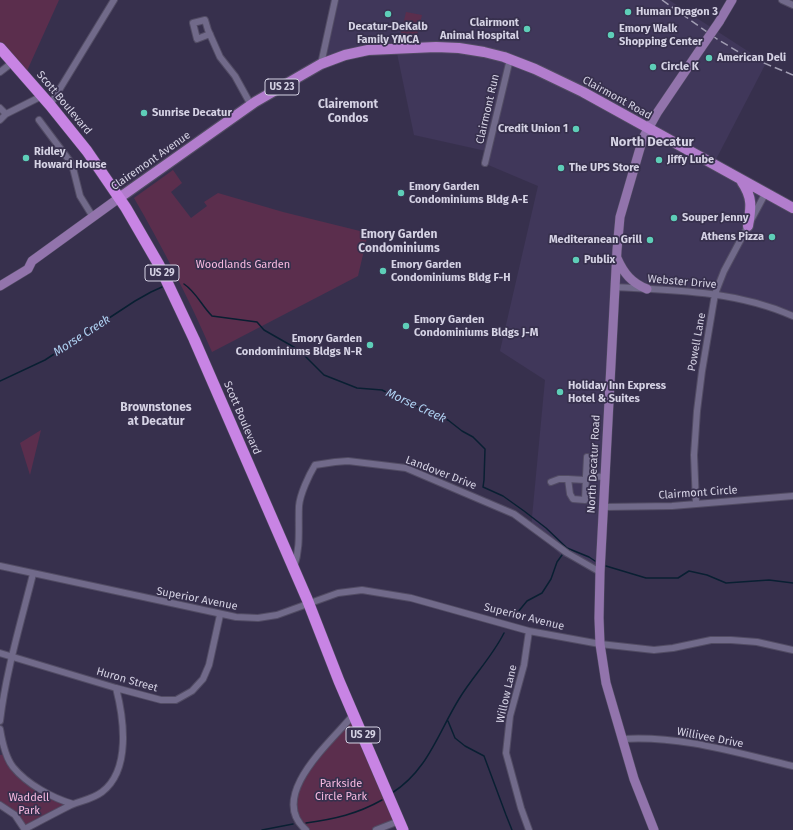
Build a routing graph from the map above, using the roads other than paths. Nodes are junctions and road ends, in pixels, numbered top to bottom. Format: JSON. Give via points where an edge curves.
{"nodes":[{"id":1,"x":114,"y":0,"type":"edge"},
{"id":2,"x":335,"y":0,"type":"edge"},
{"id":3,"x":738,"y":0,"type":"edge"},
{"id":4,"x":782,"y":0,"type":"edge"},
{"id":5,"x":731,"y":2,"type":"edge"},
{"id":6,"x":793,"y":4,"type":"edge"},
{"id":7,"x":210,"y":34,"type":"dead end"},
{"id":8,"x":416,"y":47,"type":"joint"},
{"id":9,"x":0,"y":48,"type":"edge"},
{"id":10,"x":510,"y":59,"type":"junction"},
{"id":11,"x":13,"y":62,"type":"junction"},
{"id":12,"x":321,"y":64,"type":"junction"},
{"id":13,"x":0,"y":72,"type":"edge"},
{"id":14,"x":42,"y":96,"type":"junction"},
{"id":15,"x":50,"y":105,"type":"junction"},
{"id":16,"x":251,"y":105,"type":"junction"},
{"id":17,"x":0,"y":108,"type":"edge"},
{"id":18,"x":6,"y":114,"type":"junction"},
{"id":19,"x":0,"y":120,"type":"edge"},
{"id":20,"x":39,"y":120,"type":"dead end"},
{"id":21,"x":648,"y":128,"type":"junction"},
{"id":22,"x":485,"y":163,"type":"dead end"},
{"id":23,"x":741,"y":180,"type":"junction"},
{"id":24,"x":765,"y":194,"type":"junction"},
{"id":25,"x":119,"y":198,"type":"junction"},
{"id":26,"x":793,"y":208,"type":"edge"},
{"id":27,"x":93,"y":217,"type":"junction"},
{"id":28,"x":748,"y":226,"type":"junction"},
{"id":29,"x":616,"y":255,"type":"junction"},
{"id":30,"x":0,"y":286,"type":"edge"},
{"id":31,"x":614,"y":287,"type":"junction"},
{"id":32,"x":648,"y":289,"type":"junction"},
{"id":33,"x":716,"y":294,"type":"junction"},
{"id":34,"x":793,"y":316,"type":"edge"},
{"id":35,"x":587,"y":457,"type":"dead end"},
{"id":36,"x":605,"y":476,"type":"junction"},
{"id":37,"x":586,"y":478,"type":"junction"},
{"id":38,"x":568,"y":479,"type":"junction"},
{"id":39,"x":551,"y":482,"type":"dead end"},
{"id":40,"x":793,"y":496,"type":"edge"},
{"id":41,"x":696,"y":504,"type":"junction"},
{"id":42,"x":604,"y":507,"type":"junction"},
{"id":43,"x":0,"y":566,"type":"edge"},
{"id":44,"x":294,"y":569,"type":"junction"},
{"id":45,"x":600,"y":572,"type":"junction"},
{"id":46,"x":33,"y":574,"type":"junction"},
{"id":47,"x":309,"y":604,"type":"junction"},
{"id":48,"x":220,"y":615,"type":"junction"},
{"id":49,"x":529,"y":631,"type":"junction"},
{"id":50,"x":600,"y":644,"type":"junction"},
{"id":51,"x":793,"y":650,"type":"edge"},
{"id":52,"x":0,"y":653,"type":"edge"},
{"id":53,"x":12,"y":656,"type":"junction"},
{"id":54,"x":116,"y":688,"type":"junction"},
{"id":55,"x":354,"y":714,"type":"junction"},
{"id":56,"x":0,"y":721,"type":"edge"},
{"id":57,"x":0,"y":729,"type":"edge"},
{"id":58,"x":622,"y":739,"type":"junction"},
{"id":59,"x":793,"y":766,"type":"edge"},
{"id":60,"x":73,"y":804,"type":"junction"},
{"id":61,"x":0,"y":805,"type":"edge"},
{"id":62,"x":401,"y":825,"type":"edge"},
{"id":63,"x":25,"y":830,"type":"edge"},
{"id":64,"x":306,"y":830,"type":"edge"},
{"id":65,"x":376,"y":830,"type":"edge"},
{"id":66,"x":529,"y":830,"type":"edge"},
{"id":67,"x":654,"y":830,"type":"edge"}],
"edges":[{"from":1,"to":15,"type":"street"},
{"from":2,"to":12,"type":"street"},
{"from":3,"to":5,"type":"street"},
{"from":4,"to":6,"type":"street"},
{"from":5,"to":21,"type":"main road","name":"North Decatur Road","bridge":true},
{"from":7,"to":16,"type":"street","via":[[220,57],[235,76]]},
{"from":8,"to":10,"type":"main road","name":"Clairmont Road","number":"US 23","via":[[464,48]]},
{"from":8,"to":12,"type":"main road","name":"Clairemont Avenue","number":"US 23","via":[[358,52]]},
{"from":9,"to":11,"type":"highway","name":"Scott Boulevard"},
{"from":10,"to":21,"type":"main road","name":"Clairmont Road","number":"US 23","via":[[560,80]]},
{"from":10,"to":22,"type":"street","name":"Clairmont Run"},
{"from":11,"to":13,"type":"street"},
{"from":11,"to":14,"type":"highway","name":"Scott Boulevard"},
{"from":12,"to":16,"type":"main road","name":"Clairemont Avenue","number":"US 23"},
{"from":14,"to":15,"type":"highway","name":"Scott Boulevard"},
{"from":14,"to":18,"type":"street"},
{"from":15,"to":25,"type":"highway","name":"Scott Boulevard","via":[[87,151]]},
{"from":16,"to":25,"type":"main road","name":"Clairemont Avenue","number":"US 23"},
{"from":17,"to":18,"type":"street"},
{"from":18,"to":19,"type":"street"},
{"from":20,"to":27,"type":"street","via":[[72,164],[80,196]]},
{"from":21,"to":23,"type":"main road","name":"Clairmont Road","number":"US 23"},
{"from":21,"to":29,"type":"main road","name":"North Decatur Road","via":[[622,207]]},
{"from":23,"to":24,"type":"main road","name":"Clairmont Road","number":"US 23"},
{"from":23,"to":28,"type":"main road","via":[[751,201]]},
{"from":24,"to":26,"type":"main road","name":"Clairmont Road","number":"US 23"},
{"from":24,"to":28,"type":"street","name":"Powell Lane"},
{"from":25,"to":27,"type":"main road","name":"Clairemont Avenue"},
{"from":25,"to":44,"type":"highway","name":"Scott Boulevard","number":"US 29","via":[[158,265],[194,339]]},
{"from":27,"to":30,"type":"main road","name":"Clairemont Avenue","via":[[32,261],[28,269]]},
{"from":28,"to":33,"type":"street","name":"Powell Lane","via":[[724,271]]},
{"from":29,"to":31,"type":"main road","name":"North Decatur Road"},
{"from":29,"to":32,"type":"main road","via":[[629,278]]},
{"from":31,"to":32,"type":"street","name":"Webster Drive"},
{"from":31,"to":36,"type":"main road","name":"North Decatur Road"},
{"from":32,"to":33,"type":"street","name":"Webster Drive"},
{"from":33,"to":34,"type":"street","name":"Webster Drive"},
{"from":33,"to":41,"type":"street","name":"Powell Lane","via":[[697,411],[694,455]]},
{"from":35,"to":37,"type":"street"},
{"from":36,"to":37,"type":"street"},
{"from":36,"to":42,"type":"main road","name":"North Decatur Road"},
{"from":37,"to":38,"type":"street"},
{"from":37,"to":38,"type":"street","via":[[584,500],[573,499]]},
{"from":38,"to":39,"type":"street"},
{"from":40,"to":41,"type":"street","name":"Clairmont Circle"},
{"from":41,"to":42,"type":"street","name":"Clairmont Circle"},
{"from":42,"to":45,"type":"main road","name":"North Decatur Road"},
{"from":43,"to":46,"type":"street","name":"Superior Avenue"},
{"from":44,"to":45,"type":"street","name":"Landover Drive","via":[[300,544],[299,504],[309,474],[315,465],[348,461],[406,468],[474,497],[519,517],[567,553]]},
{"from":44,"to":47,"type":"highway","name":"Scott Boulevard","number":"US 29"},
{"from":45,"to":50,"type":"main road","name":"North Decatur Road"},
{"from":46,"to":48,"type":"street","name":"Superior Avenue"},
{"from":46,"to":53,"type":"street"},
{"from":47,"to":48,"type":"street","name":"Superior Avenue","via":[[277,615],[258,618]]},
{"from":47,"to":49,"type":"street","name":"Superior Avenue","via":[[338,593],[362,590],[379,592],[411,598]]},
{"from":47,"to":55,"type":"highway","name":"Scott Boulevard","number":"US 29"},
{"from":48,"to":54,"type":"street","name":"Huron Street","via":[[208,665],[202,679],[192,691],[176,700],[161,700]]},
{"from":49,"to":50,"type":"street","name":"Superior Avenue"},
{"from":49,"to":66,"type":"street","name":"Willow Lane","via":[[524,665],[510,716],[506,753],[514,787]]},
{"from":50,"to":51,"type":"street","name":"Superior Avenue","via":[[654,650],[711,640],[732,640],[758,642]]},
{"from":50,"to":58,"type":"main road","name":"North Decatur Road","via":[[606,683]]},
{"from":52,"to":53,"type":"street","name":"Huron Street"},
{"from":53,"to":54,"type":"street","name":"Huron Street"},
{"from":53,"to":56,"type":"street"},
{"from":54,"to":60,"type":"street","via":[[123,738],[117,773],[102,792],[88,800]]},
{"from":55,"to":62,"type":"highway","name":"Scott Boulevard","number":"US 29"},
{"from":55,"to":64,"type":"street","via":[[310,763],[298,785],[293,800],[295,814]]},
{"from":57,"to":60,"type":"street","via":[[2,744],[12,766],[45,792]]},
{"from":58,"to":59,"type":"street","name":"Willivee Drive","via":[[686,742]]},
{"from":58,"to":67,"type":"main road","name":"North Decatur Road"},
{"from":60,"to":63,"type":"street"},
{"from":61,"to":63,"type":"street","via":[[14,815]]},
{"from":62,"to":65,"type":"street"}]}
